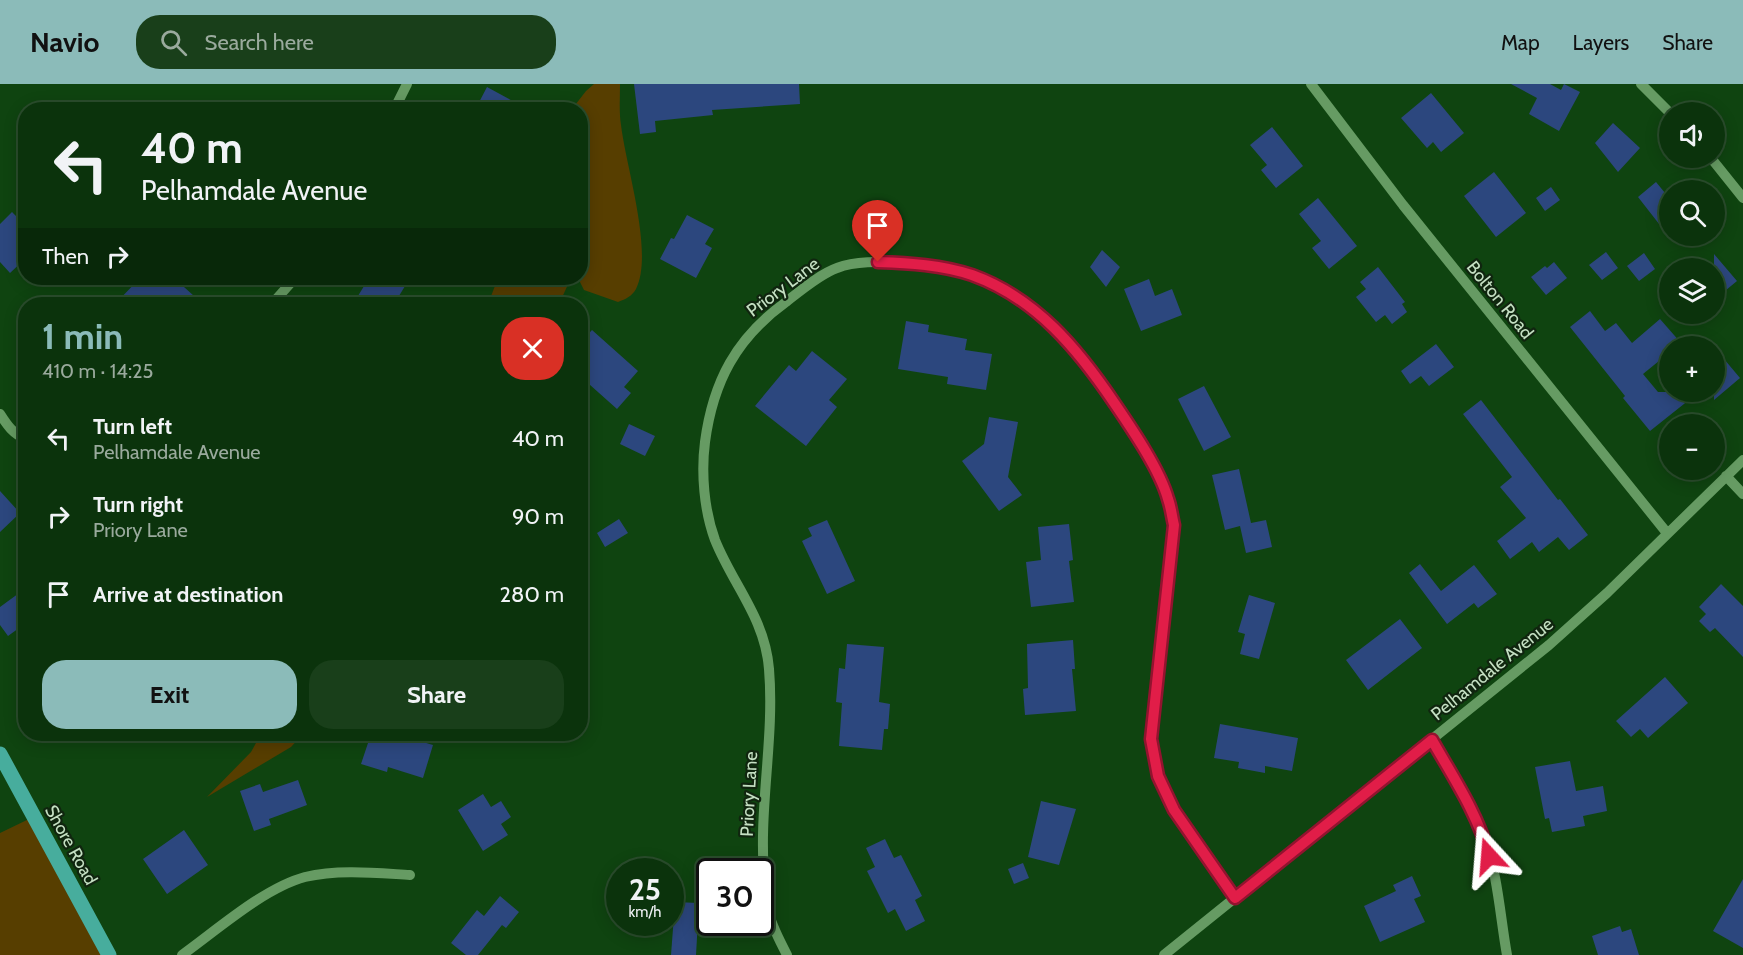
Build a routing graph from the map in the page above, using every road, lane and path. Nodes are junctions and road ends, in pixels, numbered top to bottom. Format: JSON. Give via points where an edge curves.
{"nodes":[{"id":1,"x":408,"y":84,"type":"edge"},
{"id":2,"x":1311,"y":84,"type":"edge"},
{"id":3,"x":1641,"y":84,"type":"edge"},
{"id":4,"x":398,"y":102,"type":"edge"},
{"id":5,"x":1659,"y":102,"type":"edge"},
{"id":6,"x":1719,"y":168,"type":"edge"},
{"id":7,"x":1743,"y":198,"type":"edge"},
{"id":8,"x":290,"y":285,"type":"edge"},
{"id":9,"x":280,"y":297,"type":"edge"},
{"id":10,"x":0,"y":414,"type":"edge"},
{"id":11,"x":18,"y":436,"type":"edge"},
{"id":12,"x":1743,"y":460,"type":"edge"},
{"id":13,"x":1726,"y":476,"type":"junction"},
{"id":14,"x":1743,"y":494,"type":"edge"},
{"id":15,"x":1667,"y":533,"type":"junction"},
{"id":16,"x":1432,"y":740,"type":"junction"},
{"id":17,"x":0,"y":754,"type":"edge"},
{"id":18,"x":410,"y":875,"type":"dead end"},
{"id":19,"x":1235,"y":898,"type":"junction"},
{"id":20,"x":109,"y":955,"type":"edge"},
{"id":21,"x":182,"y":955,"type":"edge"},
{"id":22,"x":787,"y":955,"type":"edge"},
{"id":23,"x":1164,"y":955,"type":"edge"},
{"id":24,"x":1507,"y":955,"type":"edge"}],
"edges":[{"from":1,"to":4,"type":"street"},
{"from":2,"to":15,"type":"street","name":"Bolton Road","via":[[1402,205]]},
{"from":3,"to":5,"type":"street"},
{"from":6,"to":7,"type":"street"},
{"from":8,"to":9,"type":"street"},
{"from":10,"to":11,"type":"street"},
{"from":12,"to":13,"type":"street","name":"Pelhamdale Avenue"},
{"from":13,"to":14,"type":"street"},
{"from":13,"to":15,"type":"street","name":"Pelhamdale Avenue"},
{"from":15,"to":16,"type":"street","name":"Pelhamdale Avenue","via":[[1549,645]]},
{"from":16,"to":19,"type":"street","name":"Pelhamdale Avenue"},
{"from":16,"to":24,"type":"street","via":[[1485,839]]},
{"from":17,"to":20,"type":"main road","name":"Shore Road"},
{"from":18,"to":21,"type":"street","via":[[360,872],[303,878],[255,902]]},
{"from":19,"to":22,"type":"street","name":"Priory Lane","via":[[1174,810],[1158,776],[1151,739],[1174,525],[1168,497],[1148,457],[1092,370],[1059,332],[1024,302],[972,275],[949,269],[858,263],[837,268],[810,284],[741,343],[718,387],[705,442],[707,510],[715,538],[759,623],[770,672],[763,865],[768,910]]},
{"from":19,"to":23,"type":"street","name":"Pelhamdale Avenue"}]}
